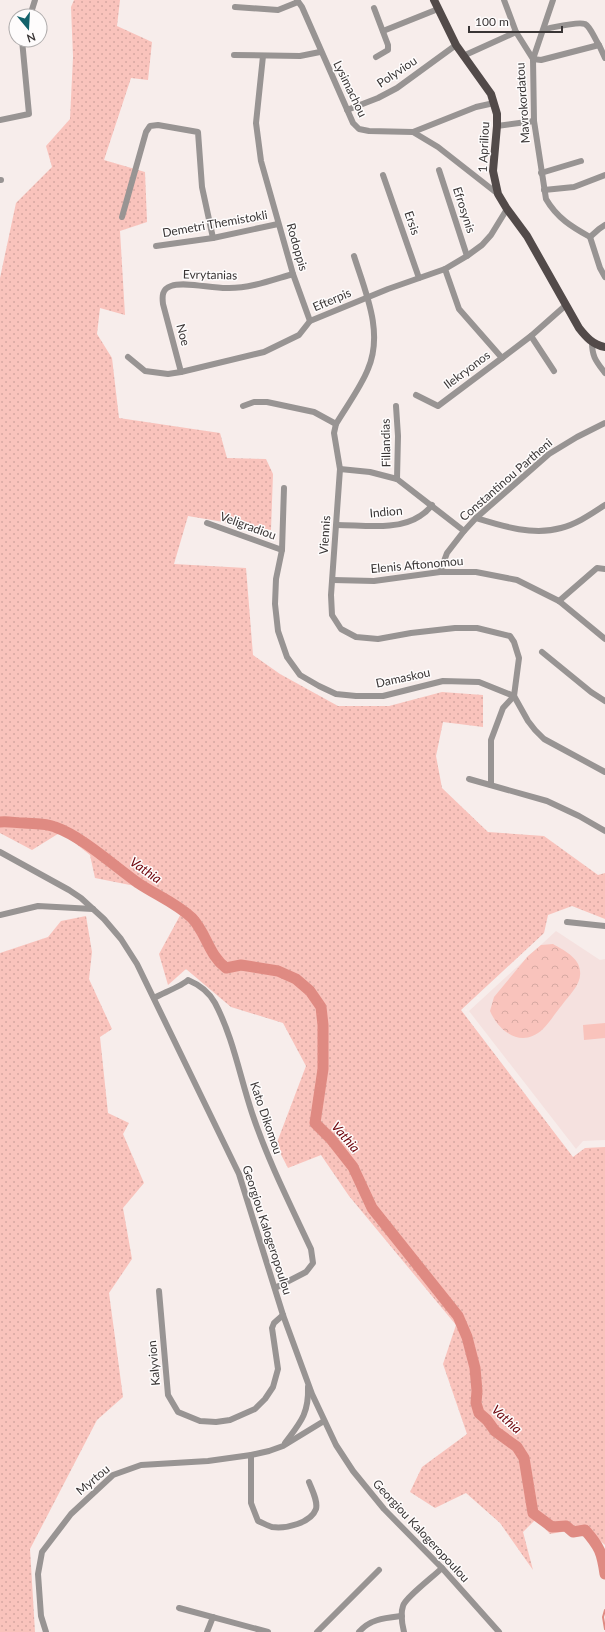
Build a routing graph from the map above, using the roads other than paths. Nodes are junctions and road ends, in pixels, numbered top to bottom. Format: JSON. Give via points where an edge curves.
{"nodes":[{"id":1,"x":434,"y":0,"type":"edge"},
{"id":2,"x":504,"y":0,"type":"edge"},
{"id":3,"x":553,"y":0,"type":"edge"},
{"id":4,"x":297,"y":1,"type":"edge"},
{"id":5,"x":235,"y":8,"type":"dead end"},
{"id":6,"x":374,"y":8,"type":"dead end"},
{"id":7,"x":438,"y":9,"type":"junction"},
{"id":8,"x":544,"y":29,"type":"junction"},
{"id":9,"x":383,"y":31,"type":"junction"},
{"id":10,"x":516,"y":32,"type":"junction"},
{"id":11,"x":456,"y":45,"type":"junction"},
{"id":12,"x":598,"y":45,"type":"junction"},
{"id":13,"x":23,"y":48,"type":"edge"},
{"id":14,"x":320,"y":52,"type":"junction"},
{"id":15,"x":234,"y":55,"type":"dead end"},
{"id":16,"x":263,"y":56,"type":"junction"},
{"id":17,"x":463,"y":56,"type":"junction"},
{"id":18,"x":376,"y":57,"type":"dead end"},
{"id":19,"x":605,"y":58,"type":"edge"},
{"id":20,"x":533,"y":59,"type":"junction"},
{"id":21,"x":494,"y":103,"type":"junction"},
{"id":22,"x":347,"y":110,"type":"junction"},
{"id":23,"x":0,"y":120,"type":"edge"},
{"id":24,"x":534,"y":121,"type":"junction"},
{"id":25,"x":498,"y":126,"type":"junction"},
{"id":26,"x":413,"y":132,"type":"junction"},
{"id":27,"x":581,"y":161,"type":"dead end"},
{"id":28,"x":439,"y":170,"type":"dead end"},
{"id":29,"x":541,"y":173,"type":"junction"},
{"id":30,"x":383,"y":175,"type":"dead end"},
{"id":31,"x":605,"y":175,"type":"edge"},
{"id":32,"x":544,"y":190,"type":"junction"},
{"id":33,"x":498,"y":194,"type":"junction"},
{"id":34,"x":506,"y":209,"type":"junction"},
{"id":35,"x":122,"y":217,"type":"dead end"},
{"id":36,"x":278,"y":224,"type":"junction"},
{"id":37,"x":605,"y":225,"type":"edge"},
{"id":38,"x":212,"y":238,"type":"junction"},
{"id":39,"x":590,"y":238,"type":"junction"},
{"id":40,"x":156,"y":246,"type":"dead end"},
{"id":41,"x":354,"y":256,"type":"dead end"},
{"id":42,"x":467,"y":256,"type":"junction"},
{"id":43,"x":445,"y":269,"type":"junction"},
{"id":44,"x":293,"y":274,"type":"junction"},
{"id":45,"x":605,"y":277,"type":"edge"},
{"id":46,"x":419,"y":278,"type":"junction"},
{"id":47,"x":367,"y":297,"type":"junction"},
{"id":48,"x":163,"y":304,"type":"joint"},
{"id":49,"x":566,"y":305,"type":"junction"},
{"id":50,"x":310,"y":321,"type":"junction"},
{"id":51,"x":532,"y":336,"type":"junction"},
{"id":52,"x":592,"y":342,"type":"junction"},
{"id":53,"x":605,"y":347,"type":"edge"},
{"id":54,"x":128,"y":358,"type":"dead end"},
{"id":55,"x":502,"y":358,"type":"junction"},
{"id":56,"x":181,"y":372,"type":"junction"},
{"id":57,"x":554,"y":372,"type":"dead end"},
{"id":58,"x":605,"y":373,"type":"edge"},
{"id":59,"x":416,"y":395,"type":"dead end"},
{"id":60,"x":243,"y":406,"type":"dead end"},
{"id":61,"x":396,"y":406,"type":"dead end"},
{"id":62,"x":605,"y":423,"type":"edge"},
{"id":63,"x":336,"y":424,"type":"junction"},
{"id":64,"x":340,"y":469,"type":"junction"},
{"id":65,"x":397,"y":479,"type":"junction"},
{"id":66,"x":284,"y":488,"type":"dead end"},
{"id":67,"x":432,"y":505,"type":"junction"},
{"id":68,"x":605,"y":505,"type":"edge"},
{"id":69,"x":476,"y":518,"type":"junction"},
{"id":70,"x":207,"y":523,"type":"dead end"},
{"id":71,"x":336,"y":525,"type":"junction"},
{"id":72,"x":464,"y":531,"type":"junction"},
{"id":73,"x":282,"y":550,"type":"junction"},
{"id":74,"x":605,"y":569,"type":"edge"},
{"id":75,"x":440,"y":572,"type":"junction"},
{"id":76,"x":333,"y":580,"type":"junction"},
{"id":77,"x":559,"y":601,"type":"junction"},
{"id":78,"x":605,"y":639,"type":"edge"},
{"id":79,"x":542,"y":652,"type":"dead end"},
{"id":80,"x":514,"y":696,"type":"junction"},
{"id":81,"x":605,"y":701,"type":"edge"},
{"id":82,"x":605,"y":772,"type":"edge"},
{"id":83,"x":469,"y":779,"type":"dead end"},
{"id":84,"x":491,"y":785,"type":"junction"},
{"id":85,"x":605,"y":831,"type":"edge"},
{"id":86,"x":0,"y":852,"type":"edge"},
{"id":87,"x":93,"y":909,"type":"junction"},
{"id":88,"x":0,"y":915,"type":"edge"},
{"id":89,"x":567,"y":922,"type":"dead end"},
{"id":90,"x":605,"y":926,"type":"edge"},
{"id":91,"x":154,"y":998,"type":"junction"},
{"id":92,"x":275,"y":1288,"type":"junction"},
{"id":93,"x":159,"y":1291,"type":"dead end"},
{"id":94,"x":283,"y":1315,"type":"junction"},
{"id":95,"x":308,"y":1382,"type":"junction"},
{"id":96,"x":324,"y":1421,"type":"junction"},
{"id":97,"x":283,"y":1446,"type":"junction"},
{"id":98,"x":251,"y":1455,"type":"junction"},
{"id":99,"x":310,"y":1482,"type":"dead end"},
{"id":100,"x":442,"y":1568,"type":"junction"},
{"id":101,"x":379,"y":1570,"type":"dead end"},
{"id":102,"x":179,"y":1608,"type":"dead end"},
{"id":103,"x":402,"y":1616,"type":"junction"},
{"id":104,"x":213,"y":1617,"type":"junction"},
{"id":105,"x":46,"y":1632,"type":"edge"},
{"id":106,"x":207,"y":1632,"type":"edge"},
{"id":107,"x":268,"y":1632,"type":"edge"},
{"id":108,"x":317,"y":1632,"type":"edge"},
{"id":109,"x":359,"y":1632,"type":"edge"},
{"id":110,"x":404,"y":1632,"type":"edge"},
{"id":111,"x":499,"y":1632,"type":"edge"}],
"edges":[{"from":1,"to":7,"type":"main road","name":"1 Apriliou"},
{"from":2,"to":10,"type":"street","name":"Mavrokordatou"},
{"from":3,"to":8,"type":"street"},
{"from":4,"to":5,"type":"street","via":[[278,10]]},
{"from":4,"to":14,"type":"street","name":"Lysimachou"},
{"from":6,"to":9,"type":"street"},
{"from":7,"to":9,"type":"street"},
{"from":7,"to":11,"type":"main road","name":"1 Apriliou"},
{"from":8,"to":12,"type":"street","via":[[584,24]]},
{"from":8,"to":20,"type":"street"},
{"from":9,"to":18,"type":"street","via":[[388,50]]},
{"from":10,"to":17,"type":"street"},
{"from":10,"to":20,"type":"street","name":"Mavrokordatou"},
{"from":11,"to":17,"type":"main road","name":"1 Apriliou"},
{"from":11,"to":22,"type":"street","name":"Polyviou","via":[[397,88]]},
{"from":12,"to":19,"type":"street"},
{"from":12,"to":20,"type":"street","via":[[549,58]]},
{"from":13,"to":23,"type":"street","via":[[29,114]]},
{"from":14,"to":16,"type":"street","via":[[300,56]]},
{"from":14,"to":22,"type":"street","name":"Lysimachou"},
{"from":15,"to":16,"type":"street"},
{"from":16,"to":36,"type":"street","name":"Rodoppis","via":[[256,123],[265,178]]},
{"from":17,"to":21,"type":"main road","name":"1 Apriliou","via":[[491,94]]},
{"from":20,"to":24,"type":"street","name":"Mavrokordatou"},
{"from":21,"to":25,"type":"main road","name":"1 Apriliou"},
{"from":21,"to":26,"type":"street","via":[[476,107]]},
{"from":22,"to":26,"type":"street","name":"Lysimachou","via":[[353,124],[359,129]]},
{"from":24,"to":25,"type":"street"},
{"from":24,"to":29,"type":"street","name":"Mavrokordatou"},
{"from":25,"to":33,"type":"main road","name":"1 Apriliou","via":[[493,171]]},
{"from":26,"to":33,"type":"street","name":"Lysimachou","via":[[438,147]]},
{"from":27,"to":29,"type":"street"},
{"from":28,"to":42,"type":"street","name":"Efrosynis"},
{"from":29,"to":32,"type":"street","name":"Mavrokordatou"},
{"from":30,"to":46,"type":"street","name":"Ersis"},
{"from":31,"to":32,"type":"street","via":[[574,187]]},
{"from":32,"to":39,"type":"street","name":"Mavrokordatou","via":[[546,199],[557,216]]},
{"from":33,"to":34,"type":"main road","name":"1 Apriliou"},
{"from":34,"to":42,"type":"street","name":"Efterpis","via":[[482,245]]},
{"from":34,"to":49,"type":"main road","name":"1 Apriliou","via":[[527,236]]},
{"from":35,"to":38,"type":"street","via":[[146,132],[150,126],[198,132],[202,188]]},
{"from":36,"to":38,"type":"street","name":"Demetri Themistokli"},
{"from":36,"to":44,"type":"street","name":"Rodoppis"},
{"from":37,"to":39,"type":"street"},
{"from":38,"to":40,"type":"street","name":"Demetri Themistokli"},
{"from":39,"to":45,"type":"street"},
{"from":41,"to":47,"type":"street","name":"Viennis"},
{"from":42,"to":43,"type":"street","name":"Efterpis"},
{"from":43,"to":46,"type":"street","name":"Efterpis"},
{"from":43,"to":55,"type":"street","name":"Ilekryonos","via":[[459,308]]},
{"from":44,"to":48,"type":"street","name":"Evrytanias","via":[[251,286],[171,286],[162,296]]},
{"from":44,"to":50,"type":"street","name":"Rodoppis"},
{"from":46,"to":47,"type":"street","name":"Efterpis"},
{"from":47,"to":50,"type":"street","name":"Efterpis"},
{"from":47,"to":63,"type":"street","name":"Viennis","via":[[375,332],[374,350],[368,369]]},
{"from":48,"to":56,"type":"street","name":"Noe"},
{"from":49,"to":51,"type":"street"},
{"from":49,"to":52,"type":"main road","name":"1 Apriliou","via":[[579,328]]},
{"from":50,"to":56,"type":"street","name":"Efterpis","via":[[299,335],[264,352]]},
{"from":51,"to":55,"type":"street"},
{"from":51,"to":57,"type":"street"},
{"from":52,"to":53,"type":"main road","name":"1 Apriliou"},
{"from":52,"to":58,"type":"street","via":[[595,360]]},
{"from":54,"to":56,"type":"street","name":"Efterpis","via":[[145,371],[168,374]]},
{"from":55,"to":59,"type":"street","name":"Ilekryonos","via":[[438,406]]},
{"from":60,"to":63,"type":"street","via":[[254,402],[267,402],[314,412]]},
{"from":61,"to":65,"type":"street","name":"Fillandias"},
{"from":62,"to":69,"type":"street","name":"Constantinou Partheni","via":[[549,454]]},
{"from":63,"to":64,"type":"street","name":"Viennis","via":[[334,433]]},
{"from":64,"to":65,"type":"street","via":[[370,472]]},
{"from":64,"to":71,"type":"street","name":"Viennis"},
{"from":65,"to":67,"type":"street"},
{"from":66,"to":73,"type":"street","name":"Damaskou"},
{"from":67,"to":71,"type":"street","name":"Indion","via":[[420,516],[406,522],[389,525]]},
{"from":67,"to":72,"type":"street"},
{"from":68,"to":69,"type":"street","via":[[577,522],[549,530],[516,529]]},
{"from":69,"to":72,"type":"street","name":"Constantinou Partheni"},
{"from":70,"to":73,"type":"street","name":"Veligradiou"},
{"from":71,"to":76,"type":"street","name":"Viennis"},
{"from":72,"to":75,"type":"street","name":"Constantinou Partheni","via":[[447,553]]},
{"from":73,"to":80,"type":"street","name":"Damaskou","via":[[276,579],[278,631],[287,657],[300,675],[336,694],[356,696],[383,696],[443,681],[479,682]]},
{"from":74,"to":77,"type":"street","via":[[597,568]]},
{"from":75,"to":76,"type":"street","name":"Elenis Aftonomou","via":[[374,581]]},
{"from":75,"to":77,"type":"street","name":"Elenis Aftonomou","via":[[476,572],[517,580]]},
{"from":76,"to":80,"type":"street","name":"Viennis","via":[[332,615],[341,629],[356,637],[378,639],[454,628],[477,628],[510,636],[518,658]]},
{"from":77,"to":78,"type":"street","name":"Elenis Aftonomou"},
{"from":79,"to":81,"type":"street"},
{"from":80,"to":82,"type":"street","via":[[535,730],[544,738]]},
{"from":80,"to":84,"type":"street","via":[[503,708],[491,740]]},
{"from":83,"to":84,"type":"street"},
{"from":84,"to":85,"type":"street","via":[[547,801]]},
{"from":86,"to":87,"type":"street","name":"Georgiou Kalogeropoulou","via":[[69,890]]},
{"from":87,"to":88,"type":"street","via":[[38,906]]},
{"from":87,"to":91,"type":"street","name":"Georgiou Kalogeropoulou","via":[[120,939],[137,964]]},
{"from":89,"to":90,"type":"street"},
{"from":91,"to":92,"type":"street","name":"Georgiou Kalogeropoulou","via":[[236,1168]]},
{"from":91,"to":92,"type":"street","name":"Kato Dikomou","via":[[185,984],[188,980],[200,985],[209,994],[221,1014],[272,1167],[311,1249],[313,1263],[306,1272]]},
{"from":92,"to":94,"type":"street","name":"Georgiou Kalogeropoulou"},
{"from":93,"to":94,"type":"street","name":"Kalyvion","via":[[168,1395],[178,1412],[200,1421],[230,1420],[255,1409],[265,1399],[273,1387],[278,1369],[272,1328]]},
{"from":94,"to":95,"type":"street","name":"Georgiou Kalogeropoulou"},
{"from":95,"to":96,"type":"street","name":"Georgiou Kalogeropoulou"},
{"from":95,"to":97,"type":"street","via":[[306,1412],[298,1428]]},
{"from":96,"to":97,"type":"street","name":"Myrtou"},
{"from":96,"to":100,"type":"street","name":"Georgiou Kalogeropoulou","via":[[353,1471],[384,1509]]},
{"from":97,"to":98,"type":"street","name":"Myrtou"},
{"from":98,"to":99,"type":"street","via":[[250,1503],[258,1521],[272,1527],[294,1526],[309,1518],[316,1509]]},
{"from":98,"to":105,"type":"street","name":"Myrtou","via":[[141,1465],[113,1475],[71,1514],[42,1552],[38,1574],[41,1616]]},
{"from":100,"to":103,"type":"street","via":[[405,1601]]},
{"from":100,"to":111,"type":"street","name":"Georgiou Kalogeropoulou"},
{"from":101,"to":108,"type":"street"},
{"from":102,"to":104,"type":"street"},
{"from":103,"to":109,"type":"street","via":[[379,1619],[365,1625]]},
{"from":103,"to":110,"type":"street"},
{"from":104,"to":106,"type":"street"},
{"from":104,"to":107,"type":"street"}]}
